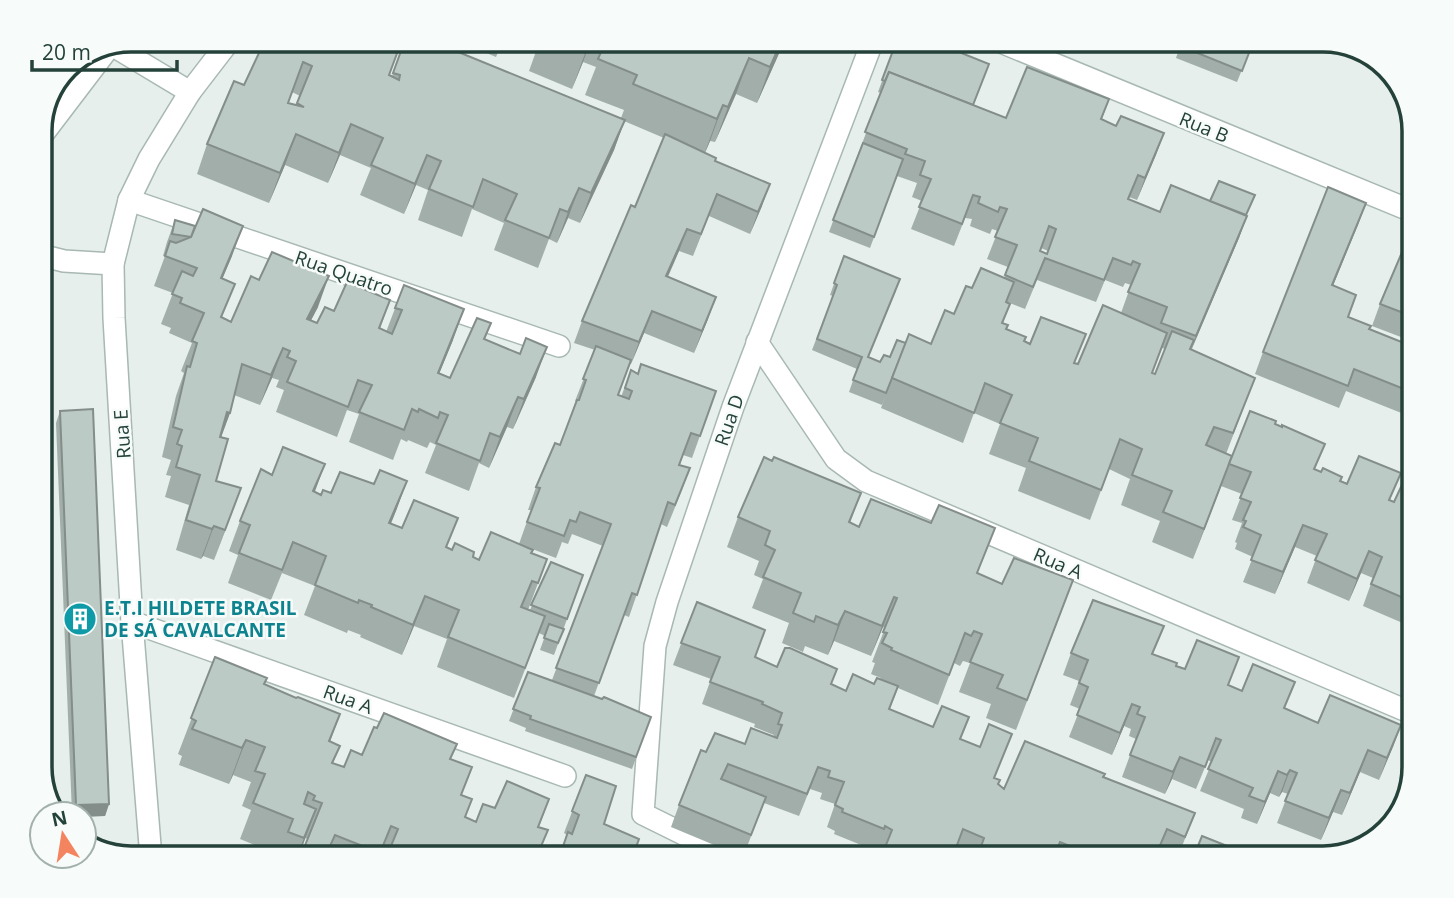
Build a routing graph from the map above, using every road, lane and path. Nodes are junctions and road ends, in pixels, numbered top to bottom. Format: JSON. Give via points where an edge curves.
{"nodes":[{"id":1,"x":221,"y":52,"type":"edge"},
{"id":2,"x":868,"y":52,"type":"edge"},
{"id":3,"x":1025,"y":52,"type":"edge"},
{"id":4,"x":124,"y":53,"type":"edge"},
{"id":5,"x":100,"y":60,"type":"edge"},
{"id":6,"x":190,"y":92,"type":"junction"},
{"id":7,"x":54,"y":120,"type":"edge"},
{"id":8,"x":129,"y":200,"type":"junction"},
{"id":9,"x":1401,"y":207,"type":"edge"},
{"id":10,"x":53,"y":258,"type":"edge"},
{"id":11,"x":113,"y":264,"type":"junction"},
{"id":12,"x":757,"y":342,"type":"junction"},
{"id":13,"x":559,"y":346,"type":"dead end"},
{"id":14,"x":132,"y":622,"type":"junction"},
{"id":15,"x":1402,"y":709,"type":"edge"},
{"id":16,"x":565,"y":776,"type":"dead end"},
{"id":17,"x":150,"y":846,"type":"edge"},
{"id":18,"x":708,"y":846,"type":"edge"}],
"edges":[{"from":1,"to":6,"type":"street","name":"Rua E"},
{"from":2,"to":12,"type":"street","name":"Rua D"},
{"from":3,"to":9,"type":"street","name":"Rua B"},
{"from":4,"to":6,"type":"street"},
{"from":5,"to":7,"type":"street"},
{"from":6,"to":8,"type":"street","name":"Rua E"},
{"from":8,"to":11,"type":"street","name":"Rua E"},
{"from":8,"to":13,"type":"street","name":"Rua Quatro"},
{"from":10,"to":11,"type":"street"},
{"from":11,"to":14,"type":"street","name":"Rua E"},
{"from":12,"to":15,"type":"street","name":"Rua A","via":[[836,459],[866,481]]},
{"from":12,"to":18,"type":"street","name":"Rua D","via":[[654,646],[643,814]]},
{"from":14,"to":16,"type":"street","name":"Rua A"},
{"from":14,"to":17,"type":"street","name":"Rua E"}]}
